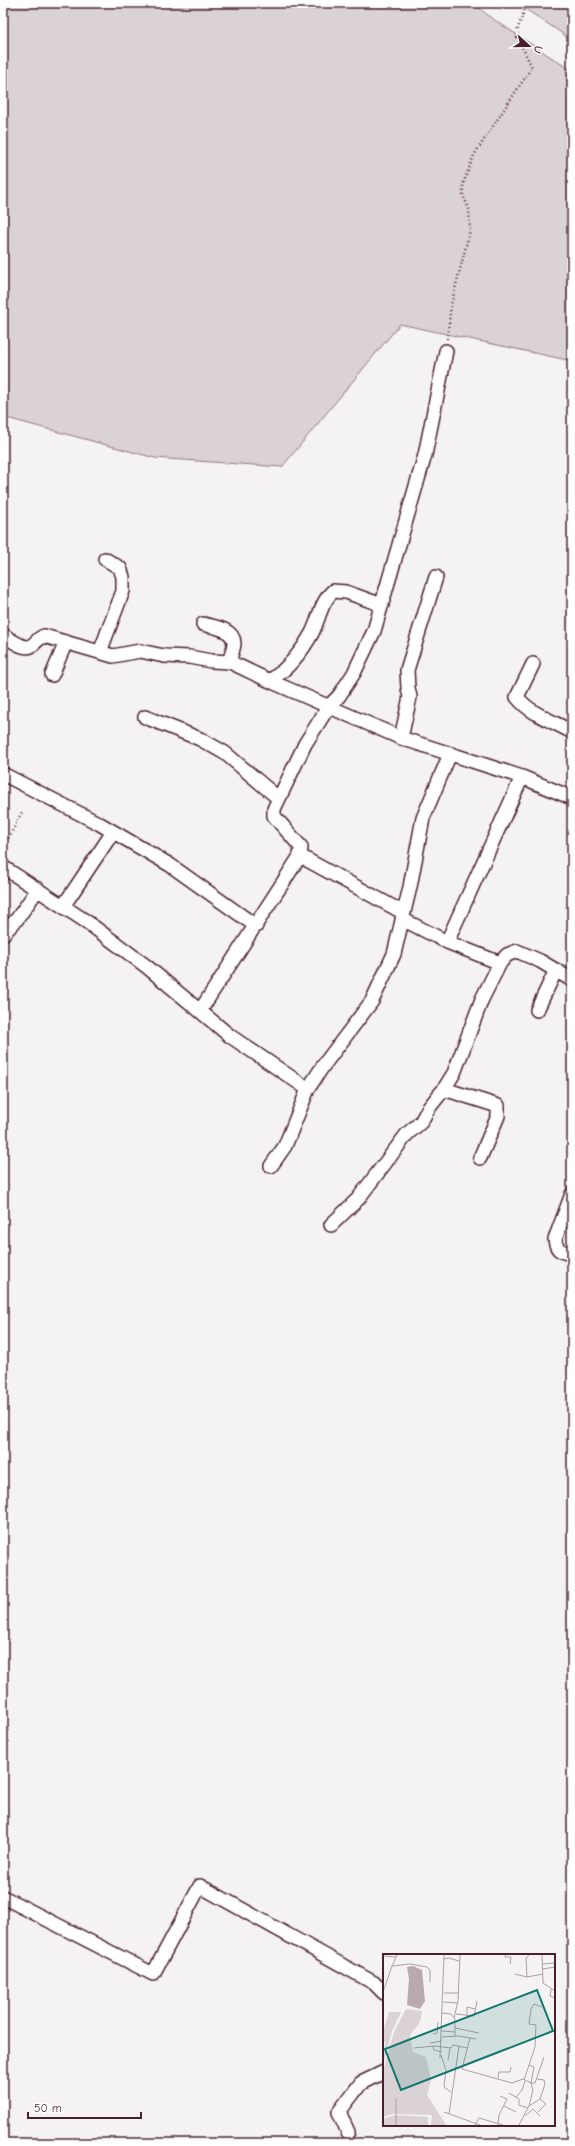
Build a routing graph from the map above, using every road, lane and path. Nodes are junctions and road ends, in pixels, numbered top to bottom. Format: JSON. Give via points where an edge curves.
{"nodes":[{"id":1,"x":527,"y":3,"type":"edge"},
{"id":2,"x":446,"y":351,"type":"joint"},
{"id":3,"x":106,"y":559,"type":"dead end"},
{"id":4,"x":436,"y":576,"type":"dead end"},
{"id":5,"x":382,"y":605,"type":"junction"},
{"id":6,"x":203,"y":624,"type":"dead end"},
{"id":7,"x":3,"y":635,"type":"edge"},
{"id":8,"x":66,"y":642,"type":"junction"},
{"id":9,"x":100,"y":652,"type":"junction"},
{"id":10,"x":230,"y":662,"type":"junction"},
{"id":11,"x":533,"y":664,"type":"dead end"},
{"id":12,"x":52,"y":675,"type":"dead end"},
{"id":13,"x":270,"y":681,"type":"junction"},
{"id":14,"x":329,"y":706,"type":"junction"},
{"id":15,"x":145,"y":717,"type":"dead end"},
{"id":16,"x":572,"y":732,"type":"edge"},
{"id":17,"x":401,"y":738,"type":"junction"},
{"id":18,"x":450,"y":754,"type":"junction"},
{"id":19,"x":3,"y":774,"type":"edge"},
{"id":20,"x":522,"y":777,"type":"junction"},
{"id":21,"x":278,"y":798,"type":"junction"},
{"id":22,"x":572,"y":798,"type":"edge"},
{"id":23,"x":24,"y":810,"type":"dead end"},
{"id":24,"x":113,"y":832,"type":"junction"},
{"id":25,"x":3,"y":849,"type":"edge"},
{"id":26,"x":300,"y":856,"type":"junction"},
{"id":27,"x":3,"y":867,"type":"edge"},
{"id":28,"x":38,"y":889,"type":"junction"},
{"id":29,"x":64,"y":905,"type":"junction"},
{"id":30,"x":403,"y":916,"type":"junction"},
{"id":31,"x":256,"y":926,"type":"junction"},
{"id":32,"x":3,"y":934,"type":"edge"},
{"id":33,"x":447,"y":942,"type":"junction"},
{"id":34,"x":500,"y":963,"type":"junction"},
{"id":35,"x":556,"y":970,"type":"junction"},
{"id":36,"x":572,"y":980,"type":"edge"},
{"id":37,"x":537,"y":1010,"type":"dead end"},
{"id":38,"x":200,"y":1011,"type":"junction"},
{"id":39,"x":308,"y":1089,"type":"junction"},
{"id":40,"x":444,"y":1089,"type":"junction"},
{"id":41,"x":480,"y":1158,"type":"dead end"},
{"id":42,"x":271,"y":1166,"type":"dead end"},
{"id":43,"x":572,"y":1194,"type":"edge"},
{"id":44,"x":331,"y":1225,"type":"dead end"},
{"id":45,"x":572,"y":1254,"type":"edge"},
{"id":46,"x":3,"y":1898,"type":"edge"},
{"id":47,"x":383,"y":1992,"type":"edge"},
{"id":48,"x":383,"y":2072,"type":"edge"},
{"id":49,"x":348,"y":2132,"type":"dead end"}],
"edges":[{"from":1,"to":2,"type":"path","via":[[517,37],[532,67],[474,155],[463,184],[463,195],[469,209],[470,230],[452,306]]},
{"from":2,"to":5,"type":"street","via":[[425,455]]},
{"from":3,"to":9,"type":"street","via":[[120,568],[124,586]]},
{"from":4,"to":17,"type":"street","via":[[407,670],[410,697]]},
{"from":5,"to":13,"type":"street","via":[[346,592],[333,591],[326,599],[312,633],[297,656]]},
{"from":5,"to":14,"type":"street","via":[[367,650],[339,696]]},
{"from":6,"to":10,"type":"street","via":[[227,631],[232,636],[234,643]]},
{"from":7,"to":8,"type":"street","via":[[23,647],[30,646],[39,637],[44,636]]},
{"from":8,"to":9,"type":"street"},
{"from":8,"to":12,"type":"street"},
{"from":9,"to":10,"type":"street","via":[[113,656],[140,651],[164,656],[189,656],[211,662]]},
{"from":10,"to":13,"type":"street"},
{"from":11,"to":16,"type":"street","via":[[517,697],[532,711]]},
{"from":13,"to":14,"type":"street"},
{"from":14,"to":17,"type":"street"},
{"from":14,"to":21,"type":"street","via":[[305,744]]},
{"from":15,"to":21,"type":"street","via":[[200,739],[225,753]]},
{"from":17,"to":18,"type":"street"},
{"from":18,"to":20,"type":"street"},
{"from":18,"to":30,"type":"street","via":[[423,818]]},
{"from":19,"to":24,"type":"street"},
{"from":20,"to":22,"type":"street"},
{"from":20,"to":33,"type":"street"},
{"from":21,"to":26,"type":"street","via":[[274,816],[298,842],[301,847]]},
{"from":23,"to":25,"type":"path"},
{"from":24,"to":29,"type":"street"},
{"from":24,"to":31,"type":"street","via":[[170,865]]},
{"from":26,"to":30,"type":"street"},
{"from":26,"to":31,"type":"street"},
{"from":27,"to":28,"type":"street"},
{"from":28,"to":29,"type":"street"},
{"from":28,"to":32,"type":"street","via":[[17,920]]},
{"from":29,"to":38,"type":"street","via":[[146,966]]},
{"from":30,"to":33,"type":"street"},
{"from":30,"to":39,"type":"street","via":[[394,954],[372,1001]]},
{"from":31,"to":38,"type":"street"},
{"from":33,"to":34,"type":"street"},
{"from":34,"to":35,"type":"street","via":[[506,955],[517,951]]},
{"from":34,"to":40,"type":"street","via":[[482,998],[454,1073]]},
{"from":35,"to":36,"type":"street"},
{"from":35,"to":37,"type":"street"},
{"from":38,"to":39,"type":"street","via":[[230,1036]]},
{"from":39,"to":42,"type":"street","via":[[285,1146]]},
{"from":40,"to":41,"type":"street","via":[[498,1106],[498,1116]]},
{"from":40,"to":44,"type":"street","via":[[428,1109],[422,1122],[407,1134],[358,1199]]},
{"from":43,"to":45,"type":"street","via":[[555,1239],[559,1251]]},
{"from":46,"to":47,"type":"street","via":[[153,1974],[200,1886],[374,1983]]},
{"from":48,"to":49,"type":"street","via":[[361,2083],[339,2112]]}]}
